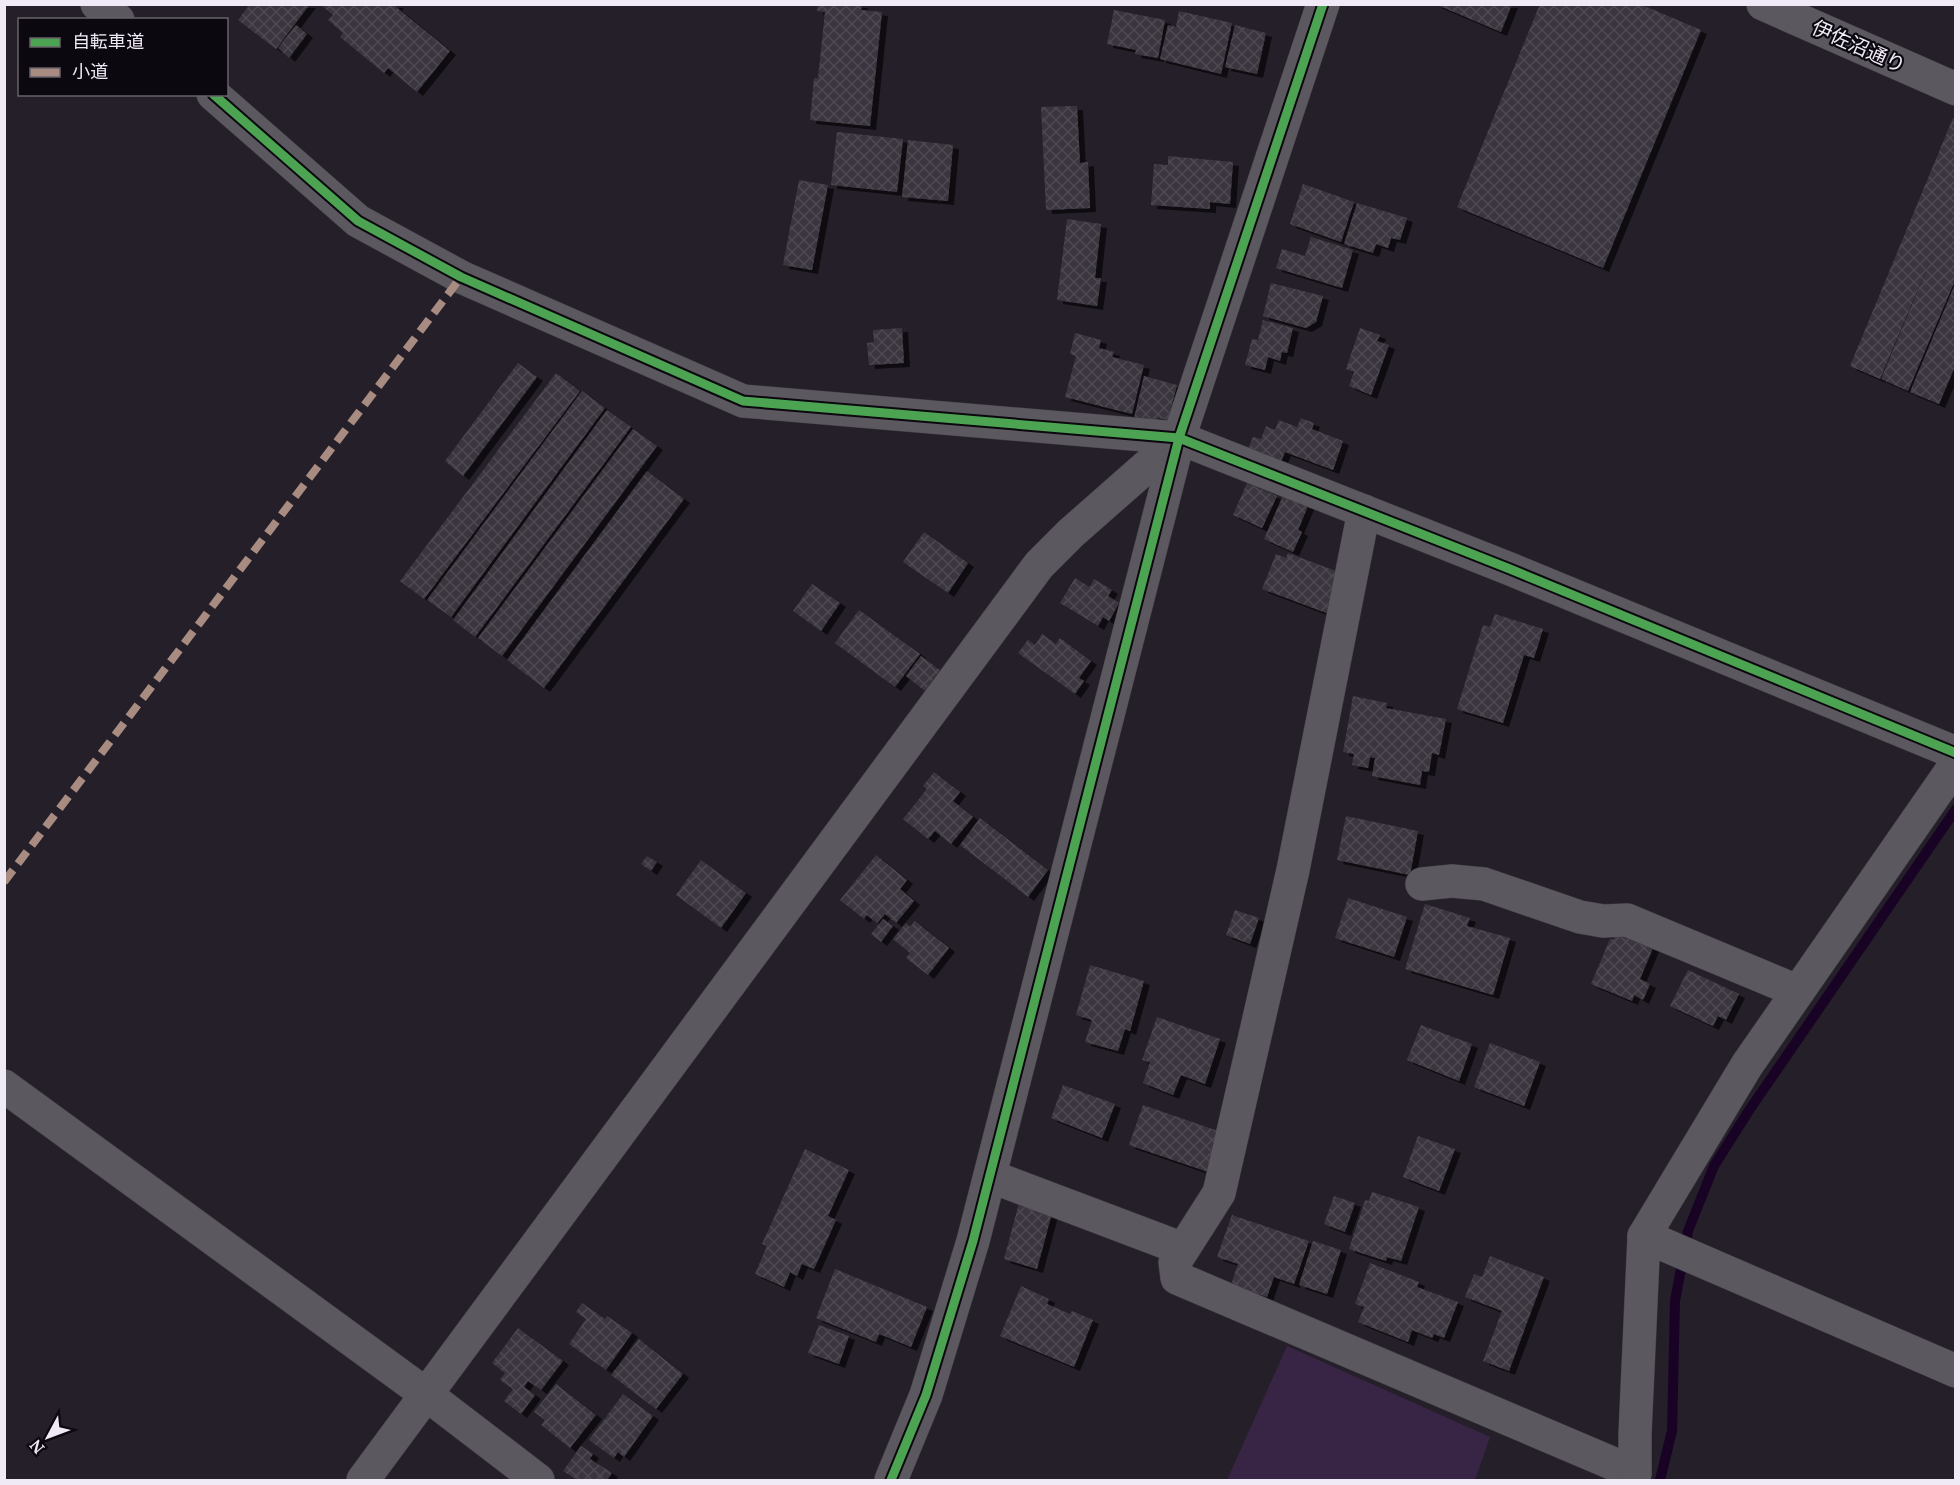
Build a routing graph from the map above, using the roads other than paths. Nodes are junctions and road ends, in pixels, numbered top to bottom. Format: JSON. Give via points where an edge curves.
{"nodes":[{"id":1,"x":97,"y":4,"type":"edge"},
{"id":2,"x":1323,"y":4,"type":"edge"},
{"id":3,"x":1762,"y":4,"type":"edge"},
{"id":4,"x":115,"y":18,"type":"edge"},
{"id":5,"x":1956,"y":89,"type":"edge"},
{"id":6,"x":215,"y":96,"type":"edge"},
{"id":7,"x":1179,"y":438,"type":"junction"},
{"id":8,"x":1364,"y":511,"type":"junction"},
{"id":9,"x":1956,"y":753,"type":"edge"},
{"id":10,"x":1956,"y":764,"type":"edge"},
{"id":11,"x":1422,"y":884,"type":"dead end"},
{"id":12,"x":1797,"y":991,"type":"junction"},
{"id":13,"x":4,"y":1086,"type":"edge"},
{"id":14,"x":990,"y":1176,"type":"junction"},
{"id":15,"x":1644,"y":1236,"type":"junction"},
{"id":16,"x":1184,"y":1249,"type":"junction"},
{"id":17,"x":1956,"y":1371,"type":"edge"},
{"id":18,"x":426,"y":1395,"type":"junction"},
{"id":19,"x":1634,"y":1477,"type":"edge"},
{"id":20,"x":363,"y":1480,"type":"edge"},
{"id":21,"x":538,"y":1480,"type":"edge"},
{"id":22,"x":891,"y":1480,"type":"edge"}],
"edges":[{"from":1,"to":4,"type":"street"},
{"from":2,"to":7,"type":"street"},
{"from":3,"to":5,"type":"street","name":"伊佐沼通り"},
{"from":6,"to":7,"type":"street","via":[[358,221],[461,277],[743,401]]},
{"from":7,"to":8,"type":"street"},
{"from":7,"to":14,"type":"street"},
{"from":7,"to":18,"type":"street","via":[[1039,566]]},
{"from":8,"to":9,"type":"street"},
{"from":8,"to":16,"type":"street","via":[[1293,870],[1219,1193]]},
{"from":10,"to":12,"type":"street"},
{"from":11,"to":12,"type":"street","via":[[1484,884],[1580,917],[1627,920]]},
{"from":12,"to":15,"type":"street","via":[[1747,1065]]},
{"from":13,"to":18,"type":"street"},
{"from":14,"to":16,"type":"street"},
{"from":14,"to":22,"type":"street","via":[[926,1395]]},
{"from":15,"to":17,"type":"street"},
{"from":15,"to":19,"type":"street"},
{"from":16,"to":19,"type":"street","via":[[1175,1262],[1177,1278]]},
{"from":18,"to":20,"type":"street"},
{"from":18,"to":21,"type":"street"}]}
